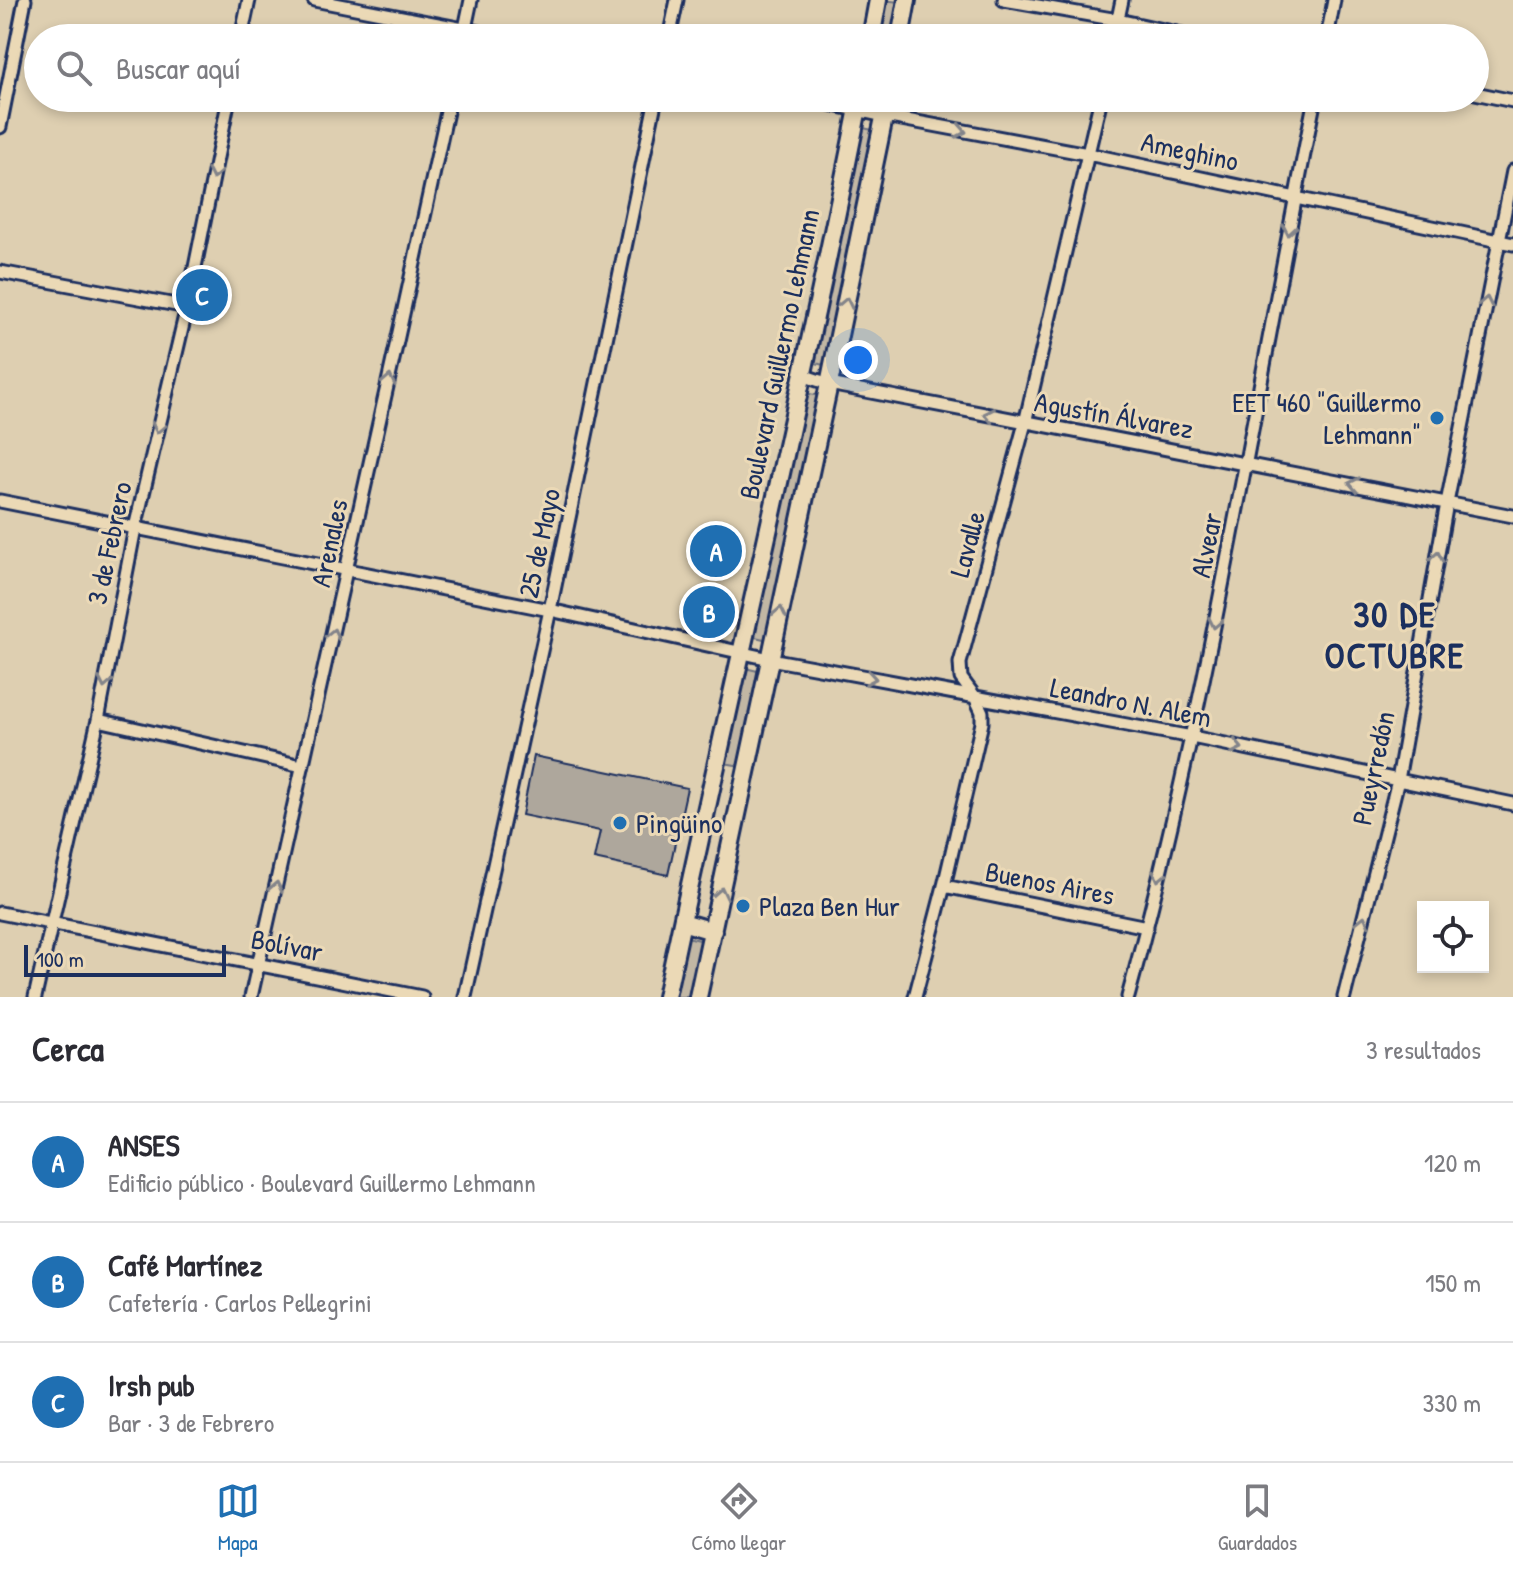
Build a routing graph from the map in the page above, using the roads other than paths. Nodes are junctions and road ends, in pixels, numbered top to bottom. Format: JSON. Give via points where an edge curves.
{"nodes":[{"id":1,"x":25,"y":0,"type":"edge"},
{"id":2,"x":249,"y":0,"type":"edge"},
{"id":3,"x":314,"y":0,"type":"edge"},
{"id":4,"x":471,"y":0,"type":"edge"},
{"id":5,"x":677,"y":0,"type":"edge"},
{"id":6,"x":878,"y":0,"type":"edge"},
{"id":7,"x":907,"y":0,"type":"edge"},
{"id":8,"x":1004,"y":0,"type":"edge"},
{"id":9,"x":1122,"y":0,"type":"edge"},
{"id":10,"x":1334,"y":0,"type":"edge"},
{"id":11,"x":1118,"y":20,"type":"junction"},
{"id":12,"x":244,"y":24,"type":"edge"},
{"id":13,"x":420,"y":24,"type":"edge"},
{"id":14,"x":466,"y":24,"type":"edge"},
{"id":15,"x":672,"y":24,"type":"edge"},
{"id":16,"x":874,"y":24,"type":"edge"},
{"id":17,"x":903,"y":24,"type":"edge"},
{"id":18,"x":1117,"y":24,"type":"edge"},
{"id":19,"x":1136,"y":24,"type":"edge"},
{"id":20,"x":1330,"y":24,"type":"edge"},
{"id":21,"x":1489,"y":96,"type":"edge"},
{"id":22,"x":1513,"y":101,"type":"edge"},
{"id":23,"x":226,"y":112,"type":"edge"},
{"id":24,"x":447,"y":112,"type":"edge"},
{"id":25,"x":653,"y":112,"type":"edge"},
{"id":26,"x":856,"y":112,"type":"edge"},
{"id":27,"x":876,"y":112,"type":"edge"},
{"id":28,"x":886,"y":112,"type":"edge"},
{"id":29,"x":1098,"y":112,"type":"edge"},
{"id":30,"x":1312,"y":112,"type":"edge"},
{"id":31,"x":885,"y":116,"type":"junction"},
{"id":32,"x":0,"y":127,"type":"edge"},
{"id":33,"x":1088,"y":154,"type":"junction"},
{"id":34,"x":1513,"y":171,"type":"edge"},
{"id":35,"x":1295,"y":198,"type":"junction"},
{"id":36,"x":1498,"y":241,"type":"junction"},
{"id":37,"x":1513,"y":244,"type":"edge"},
{"id":38,"x":0,"y":272,"type":"edge"},
{"id":39,"x":187,"y":307,"type":"junction"},
{"id":40,"x":802,"y":375,"type":"junction"},
{"id":41,"x":829,"y":384,"type":"junction"},
{"id":42,"x":1025,"y":423,"type":"junction"},
{"id":43,"x":1247,"y":464,"type":"junction"},
{"id":44,"x":0,"y":501,"type":"edge"},
{"id":45,"x":1447,"y":503,"type":"junction"},
{"id":46,"x":1513,"y":516,"type":"edge"},
{"id":47,"x":135,"y":528,"type":"junction"},
{"id":48,"x":348,"y":570,"type":"junction"},
{"id":49,"x":550,"y":610,"type":"junction"},
{"id":50,"x":740,"y":653,"type":"junction"},
{"id":51,"x":770,"y":659,"type":"junction"},
{"id":52,"x":975,"y":697,"type":"junction"},
{"id":53,"x":98,"y":720,"type":"junction"},
{"id":54,"x":1192,"y":737,"type":"junction"},
{"id":55,"x":302,"y":766,"type":"junction"},
{"id":56,"x":716,"y":772,"type":"junction"},
{"id":57,"x":745,"y":779,"type":"junction"},
{"id":58,"x":1398,"y":780,"type":"junction"},
{"id":59,"x":1513,"y":804,"type":"edge"},
{"id":60,"x":944,"y":886,"type":"junction"},
{"id":61,"x":0,"y":913,"type":"edge"},
{"id":62,"x":682,"y":922,"type":"junction"},
{"id":63,"x":52,"y":923,"type":"junction"},
{"id":64,"x":1147,"y":927,"type":"junction"},
{"id":65,"x":713,"y":931,"type":"junction"},
{"id":66,"x":259,"y":963,"type":"junction"},
{"id":67,"x":35,"y":997,"type":"edge"},
{"id":68,"x":251,"y":997,"type":"edge"},
{"id":69,"x":422,"y":997,"type":"edge"},
{"id":70,"x":465,"y":997,"type":"edge"},
{"id":71,"x":666,"y":997,"type":"edge"},
{"id":72,"x":698,"y":997,"type":"edge"},
{"id":73,"x":915,"y":997,"type":"edge"},
{"id":74,"x":1128,"y":997,"type":"edge"},
{"id":75,"x":1344,"y":997,"type":"edge"}],
"edges":[{"from":1,"to":32,"type":"street"},
{"from":2,"to":12,"type":"street"},
{"from":3,"to":13,"type":"street"},
{"from":4,"to":14,"type":"street"},
{"from":5,"to":15,"type":"street"},
{"from":6,"to":16,"type":"main road"},
{"from":7,"to":17,"type":"main road"},
{"from":8,"to":11,"type":"street"},
{"from":9,"to":11,"type":"street"},
{"from":10,"to":20,"type":"street"},
{"from":11,"to":18,"type":"street"},
{"from":11,"to":19,"type":"street"},
{"from":21,"to":22,"type":"street"},
{"from":23,"to":39,"type":"street","name":"3 de Febrero","one_way":true},
{"from":48,"to":24,"type":"street","name":"Arenales","one_way":true},
{"from":25,"to":49,"type":"street","name":"25 de Mayo"},
{"from":26,"to":40,"type":"main road","name":"Boulevard Guillermo Lehmann"},
{"from":27,"to":31,"type":"street","name":"Ameghino"},
{"from":28,"to":31,"type":"main road","name":"Boulevard Guillermo Lehmann"},
{"from":29,"to":33,"type":"street","name":"Lavalle"},
{"from":30,"to":35,"type":"street","name":"Alvear"},
{"from":31,"to":33,"type":"street","name":"Ameghino","one_way":true},
{"from":41,"to":31,"type":"main road","name":"Boulevard Guillermo Lehmann","one_way":true},
{"from":33,"to":35,"type":"street","name":"Ameghino"},
{"from":33,"to":42,"type":"street","name":"Lavalle"},
{"from":34,"to":36,"type":"street","name":"Pueyrredón"},
{"from":35,"to":36,"type":"street","name":"Ameghino"},
{"from":35,"to":43,"type":"street","name":"Alvear","one_way":true},
{"from":36,"to":37,"type":"street","name":"Ameghino"},
{"from":45,"to":36,"type":"street","name":"Pueyrredón","one_way":true},
{"from":38,"to":39,"type":"street"},
{"from":39,"to":47,"type":"street","name":"3 de Febrero","one_way":true},
{"from":40,"to":41,"type":"street","name":"Agustín Álvarez"},
{"from":40,"to":50,"type":"main road","name":"Boulevard Guillermo Lehmann"},
{"from":42,"to":41,"type":"street","name":"Agustín Álvarez","one_way":true},
{"from":51,"to":41,"type":"main road","name":"Boulevard Guillermo Lehmann","one_way":true},
{"from":42,"to":43,"type":"street","name":"Agustín Álvarez"},
{"from":42,"to":52,"type":"street","name":"Lavalle","via":[[960,663],[961,678]]},
{"from":45,"to":43,"type":"street","name":"Agustín Álvarez","one_way":true},
{"from":43,"to":54,"type":"street","name":"Alvear","one_way":true},
{"from":44,"to":47,"type":"street","name":"Leandro N. Alem"},
{"from":45,"to":46,"type":"street","name":"Agustín Álvarez"},
{"from":58,"to":45,"type":"street","name":"Pueyrredón","one_way":true},
{"from":47,"to":48,"type":"street","name":"Leandro N. Alem"},
{"from":47,"to":53,"type":"street","name":"3 de Febrero","one_way":true},
{"from":48,"to":49,"type":"street","name":"Leandro N. Alem"},
{"from":55,"to":48,"type":"street","name":"Arenales","one_way":true},
{"from":49,"to":50,"type":"street","name":"Leandro N. Alem"},
{"from":49,"to":70,"type":"street","name":"25 de Mayo"},
{"from":50,"to":51,"type":"street","name":"Leandro N. Alem"},
{"from":50,"to":56,"type":"main road","name":"Boulevard Guillermo Lehmann"},
{"from":51,"to":52,"type":"street","name":"Leandro N. Alem","one_way":true},
{"from":51,"to":57,"type":"main road","name":"Boulevard Guillermo Lehmann"},
{"from":52,"to":54,"type":"street","name":"Leandro N. Alem"},
{"from":52,"to":60,"type":"street","name":"Lavalle","via":[[982,723]]},
{"from":53,"to":55,"type":"street"},
{"from":53,"to":63,"type":"street","name":"3 de Febrero"},
{"from":54,"to":58,"type":"street","name":"Leandro N. Alem","one_way":true},
{"from":54,"to":64,"type":"street","name":"Alvear","one_way":true},
{"from":66,"to":55,"type":"street","name":"Arenales","one_way":true},
{"from":56,"to":57,"type":"main road"},
{"from":56,"to":62,"type":"main road","name":"Boulevard Guillermo Lehmann"},
{"from":65,"to":57,"type":"main road","name":"Boulevard Guillermo Lehmann","one_way":true},
{"from":58,"to":59,"type":"street","name":"Leandro N. Alem"},
{"from":75,"to":58,"type":"street","name":"Pueyrredón","one_way":true},
{"from":60,"to":64,"type":"street","name":"Buenos Aires"},
{"from":60,"to":73,"type":"street","name":"Lavalle"},
{"from":61,"to":63,"type":"street","name":"Bolívar"},
{"from":62,"to":65,"type":"main road"},
{"from":62,"to":71,"type":"main road","name":"Boulevard Guillermo Lehmann"},
{"from":63,"to":66,"type":"street","name":"Bolívar"},
{"from":63,"to":67,"type":"street","name":"3 de Febrero"},
{"from":64,"to":74,"type":"street","name":"Alvear"},
{"from":65,"to":72,"type":"main road","name":"Boulevard Guillermo Lehmann"},
{"from":66,"to":68,"type":"street","name":"Arenales"},
{"from":66,"to":69,"type":"street","name":"Bolívar"}]}
